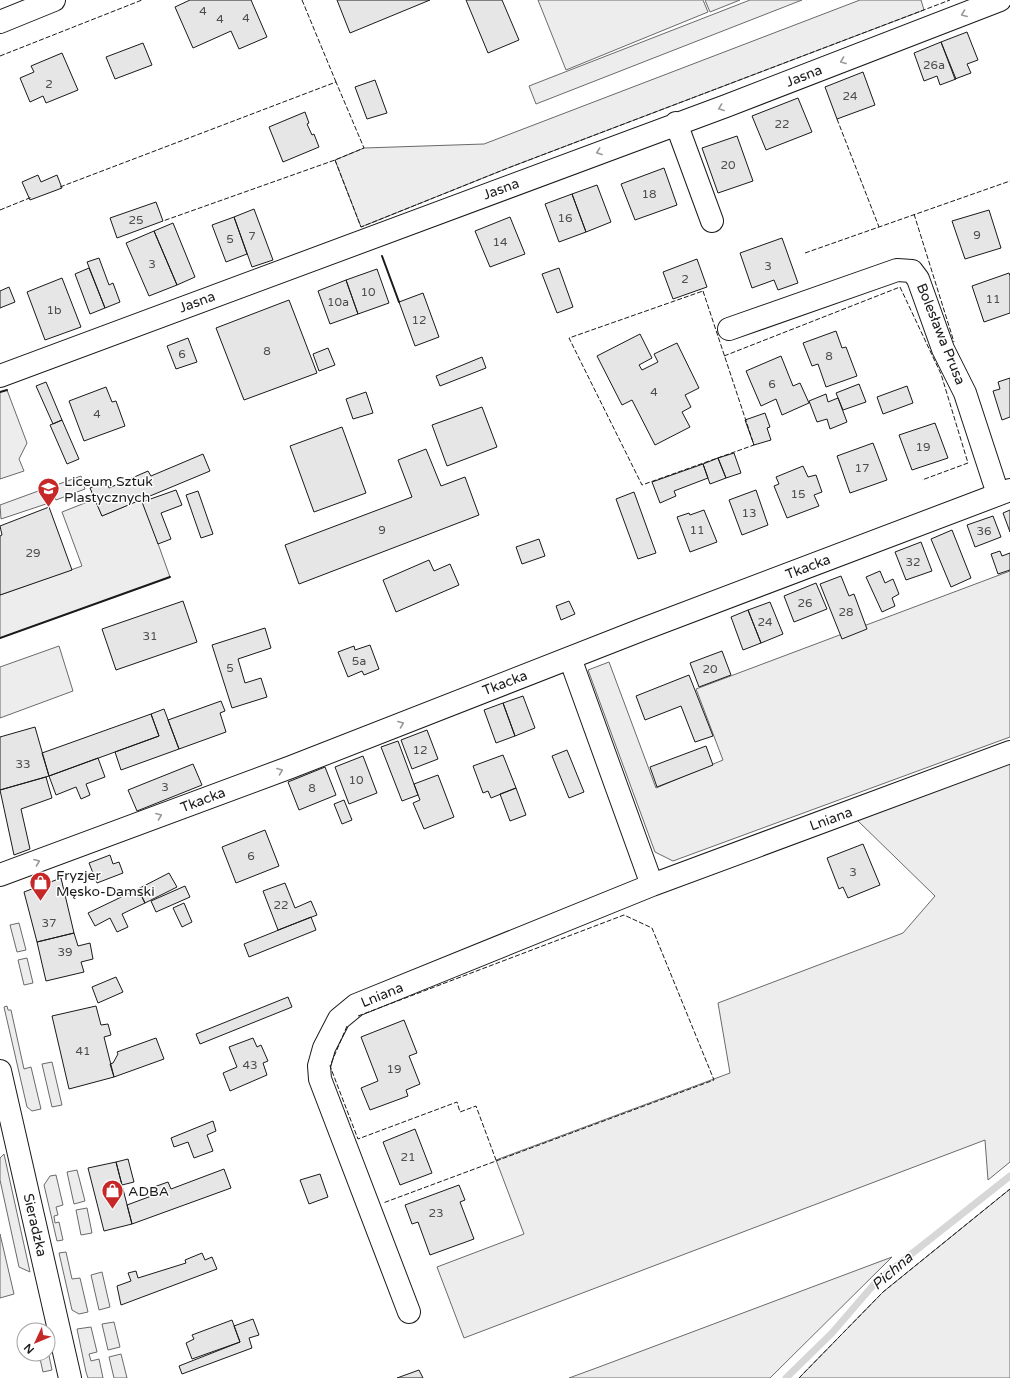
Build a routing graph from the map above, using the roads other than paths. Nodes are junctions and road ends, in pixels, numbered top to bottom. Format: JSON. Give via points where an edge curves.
{"nodes":[{"id":1,"x":54,"y":0,"type":"edge"},
{"id":2,"x":1000,"y":0,"type":"edge"},
{"id":3,"x":0,"y":22,"type":"edge"},
{"id":4,"x":676,"y":123,"type":"junction"},
{"id":5,"x":712,"y":222,"type":"dead end"},
{"id":6,"x":740,"y":319,"type":"dead end"},
{"id":7,"x":0,"y":376,"type":"edge"},
{"id":8,"x":1004,"y":492,"type":"edge"},
{"id":9,"x":570,"y":658,"type":"junction"},
{"id":10,"x":1010,"y":752,"type":"edge"},
{"id":11,"x":0,"y":875,"type":"edge"},
{"id":12,"x":652,"y":885,"type":"junction"},
{"id":13,"x":0,"y":1071,"type":"edge"},
{"id":14,"x":409,"y":1312,"type":"dead end"},
{"id":15,"x":70,"y":1378,"type":"edge"}],
"edges":[{"from":1,"to":3,"type":"street"},
{"from":2,"to":4,"type":"street","name":"Jasna","one_way":true},
{"from":4,"to":5,"type":"street"},
{"from":4,"to":7,"type":"street","name":"Jasna","one_way":true},
{"from":6,"to":8,"type":"street","name":"Bolesława Prusa","via":[[897,270],[912,271],[918,279],[944,349]]},
{"from":8,"to":9,"type":"street","name":"Tkacka"},
{"from":11,"to":9,"type":"street","name":"Tkacka","one_way":true,"via":[[277,772]]},
{"from":9,"to":12,"type":"street"},
{"from":10,"to":12,"type":"street","name":"Lniana"},
{"from":12,"to":14,"type":"street","name":"Lniana","via":[[356,1005],[339,1019],[324,1048],[319,1066],[320,1079]]},
{"from":13,"to":15,"type":"street","name":"Sieradzka"}]}
